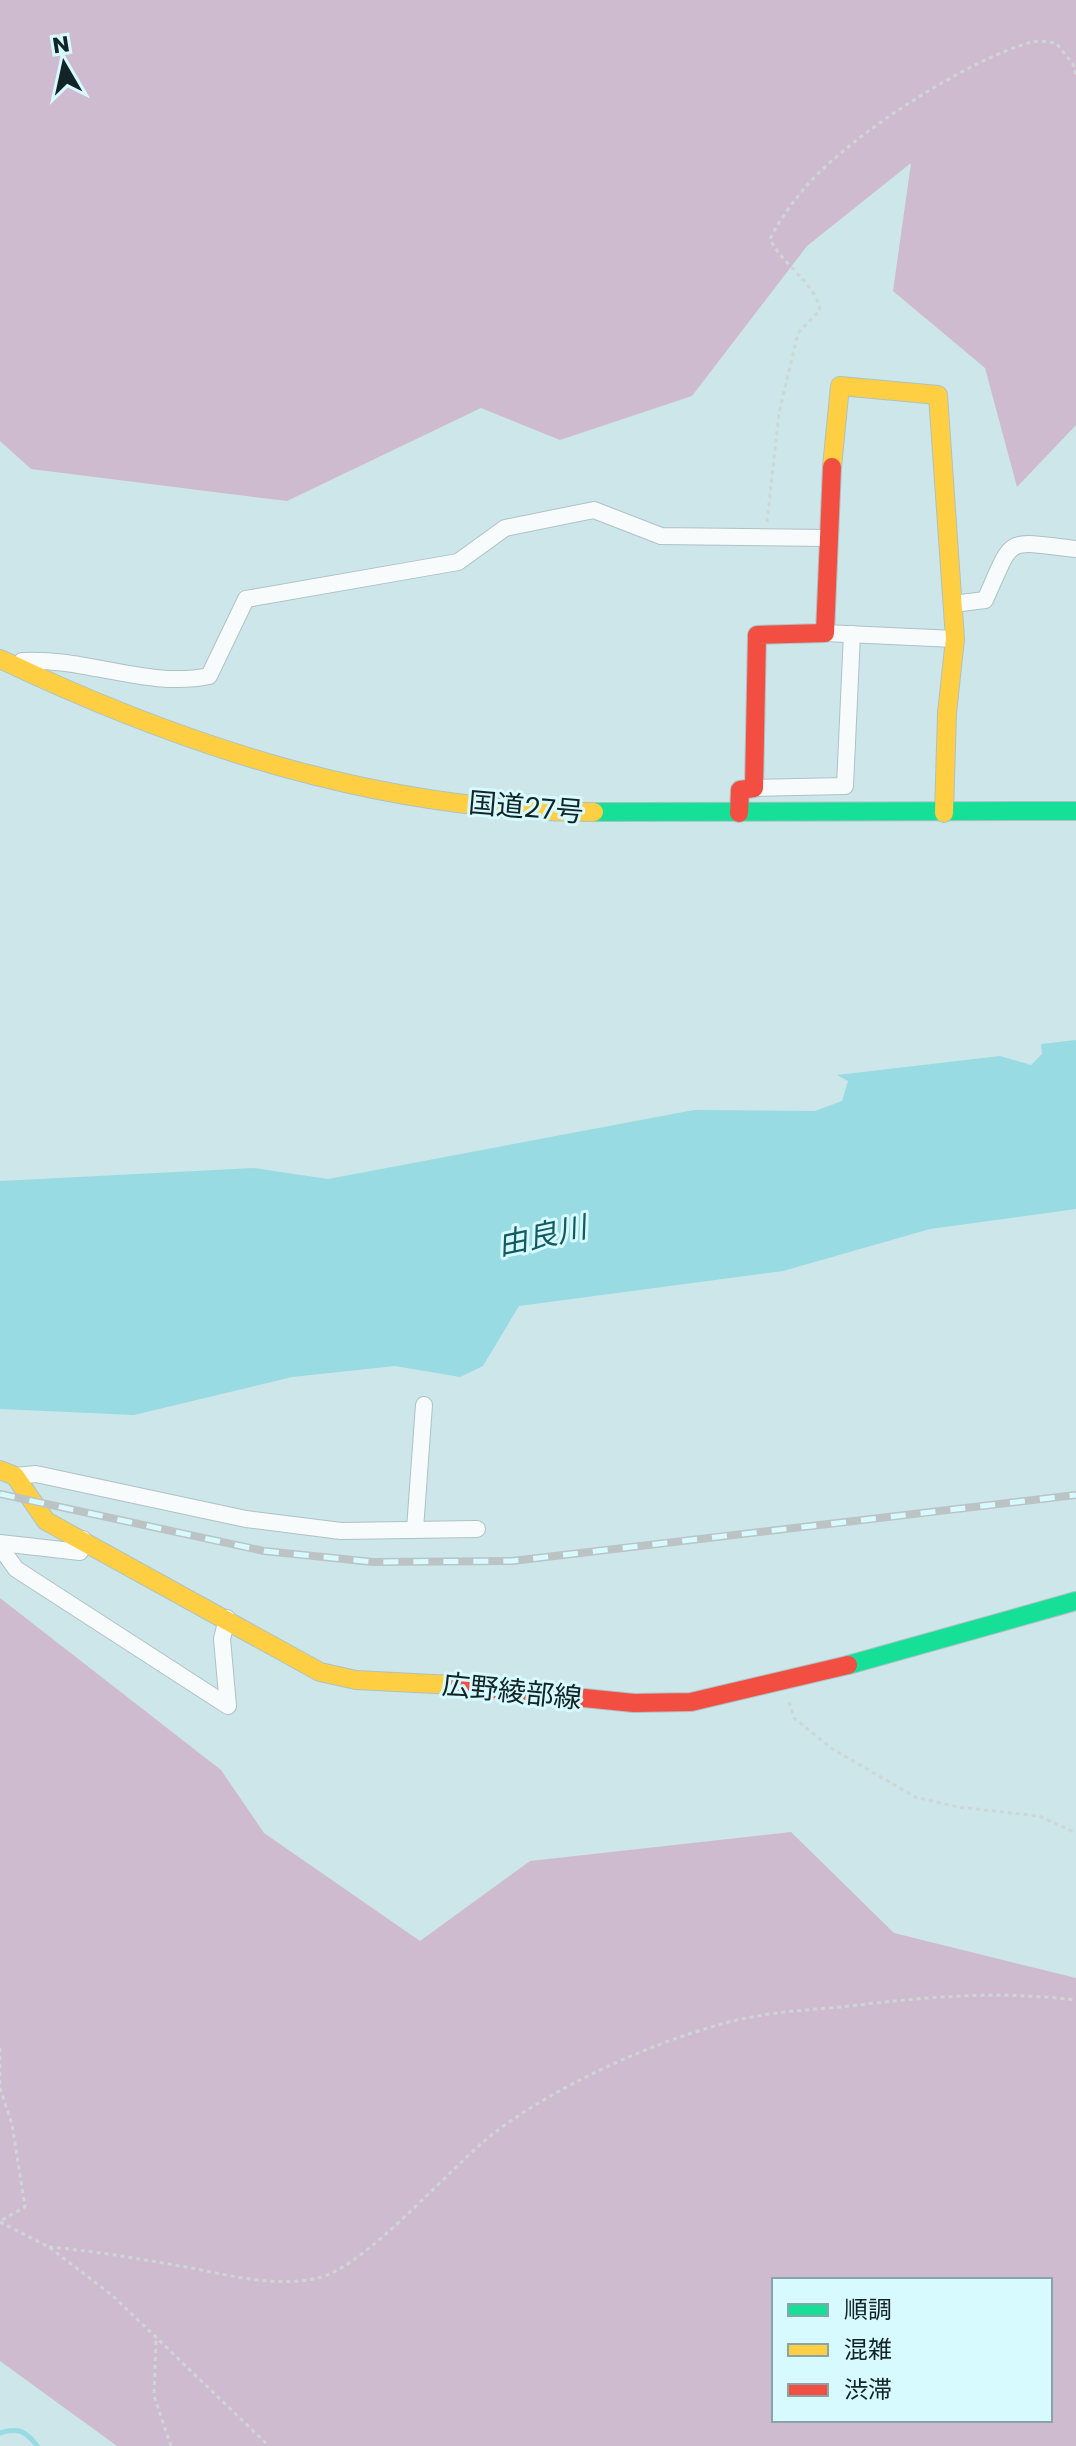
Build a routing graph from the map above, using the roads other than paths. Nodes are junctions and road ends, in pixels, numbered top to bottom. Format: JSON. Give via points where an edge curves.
{"nodes":[{"id":1,"x":829,"y":538,"type":"junction"},
{"id":2,"x":1076,"y":549,"type":"edge"},
{"id":3,"x":953,"y":604,"type":"junction"},
{"id":4,"x":825,"y":633,"type":"junction"},
{"id":5,"x":852,"y":634,"type":"junction"},
{"id":6,"x":955,"y":639,"type":"junction"},
{"id":7,"x":8,"y":663,"type":"edge"},
{"id":8,"x":754,"y":788,"type":"junction"},
{"id":9,"x":1076,"y":811,"type":"edge"},
{"id":10,"x":739,"y":813,"type":"junction"},
{"id":11,"x":944,"y":813,"type":"junction"},
{"id":12,"x":424,"y":1405,"type":"dead end"},
{"id":13,"x":7,"y":1473,"type":"edge"},
{"id":14,"x":415,"y":1529,"type":"junction"},
{"id":15,"x":477,"y":1529,"type":"dead end"},
{"id":16,"x":83,"y":1539,"type":"junction"},
{"id":17,"x":0,"y":1545,"type":"edge"},
{"id":18,"x":1076,"y":1601,"type":"edge"},
{"id":19,"x":227,"y":1618,"type":"junction"}],
"edges":[{"from":1,"to":3,"type":"main road","via":[[840,386],[938,395]]},
{"from":1,"to":4,"type":"main road"},
{"from":1,"to":7,"type":"street","via":[[661,536],[594,510],[505,528],[458,562],[246,599],[209,676],[185,681],[85,664]]},
{"from":2,"to":3,"type":"street","via":[[1019,543],[1006,550],[985,600]]},
{"from":3,"to":6,"type":"main road"},
{"from":4,"to":5,"type":"street"},
{"from":4,"to":8,"type":"main road","via":[[757,635]]},
{"from":5,"to":6,"type":"street"},
{"from":5,"to":8,"type":"street","via":[[845,786]]},
{"from":6,"to":11,"type":"main road"},
{"from":7,"to":10,"type":"main road","name":"国道27号","via":[[91,702],[233,755],[365,790],[539,812]]},
{"from":8,"to":10,"type":"main road","via":[[740,790]]},
{"from":9,"to":11,"type":"main road","name":"国道27号"},
{"from":10,"to":11,"type":"main road","name":"国道27号"},
{"from":12,"to":14,"type":"street"},
{"from":13,"to":14,"type":"street","via":[[36,1474],[246,1519],[341,1531]]},
{"from":13,"to":16,"type":"main road","name":"広野綾部線","via":[[46,1521]]},
{"from":14,"to":15,"type":"street"},
{"from":16,"to":17,"type":"street","via":[[80,1552]]},
{"from":16,"to":19,"type":"main road","name":"広野綾部線"},
{"from":17,"to":19,"type":"street","via":[[16,1569],[228,1706],[222,1639]]},
{"from":18,"to":19,"type":"main road","name":"広野綾部線","via":[[782,1683],[691,1702],[634,1703],[356,1680],[320,1672]]}]}
